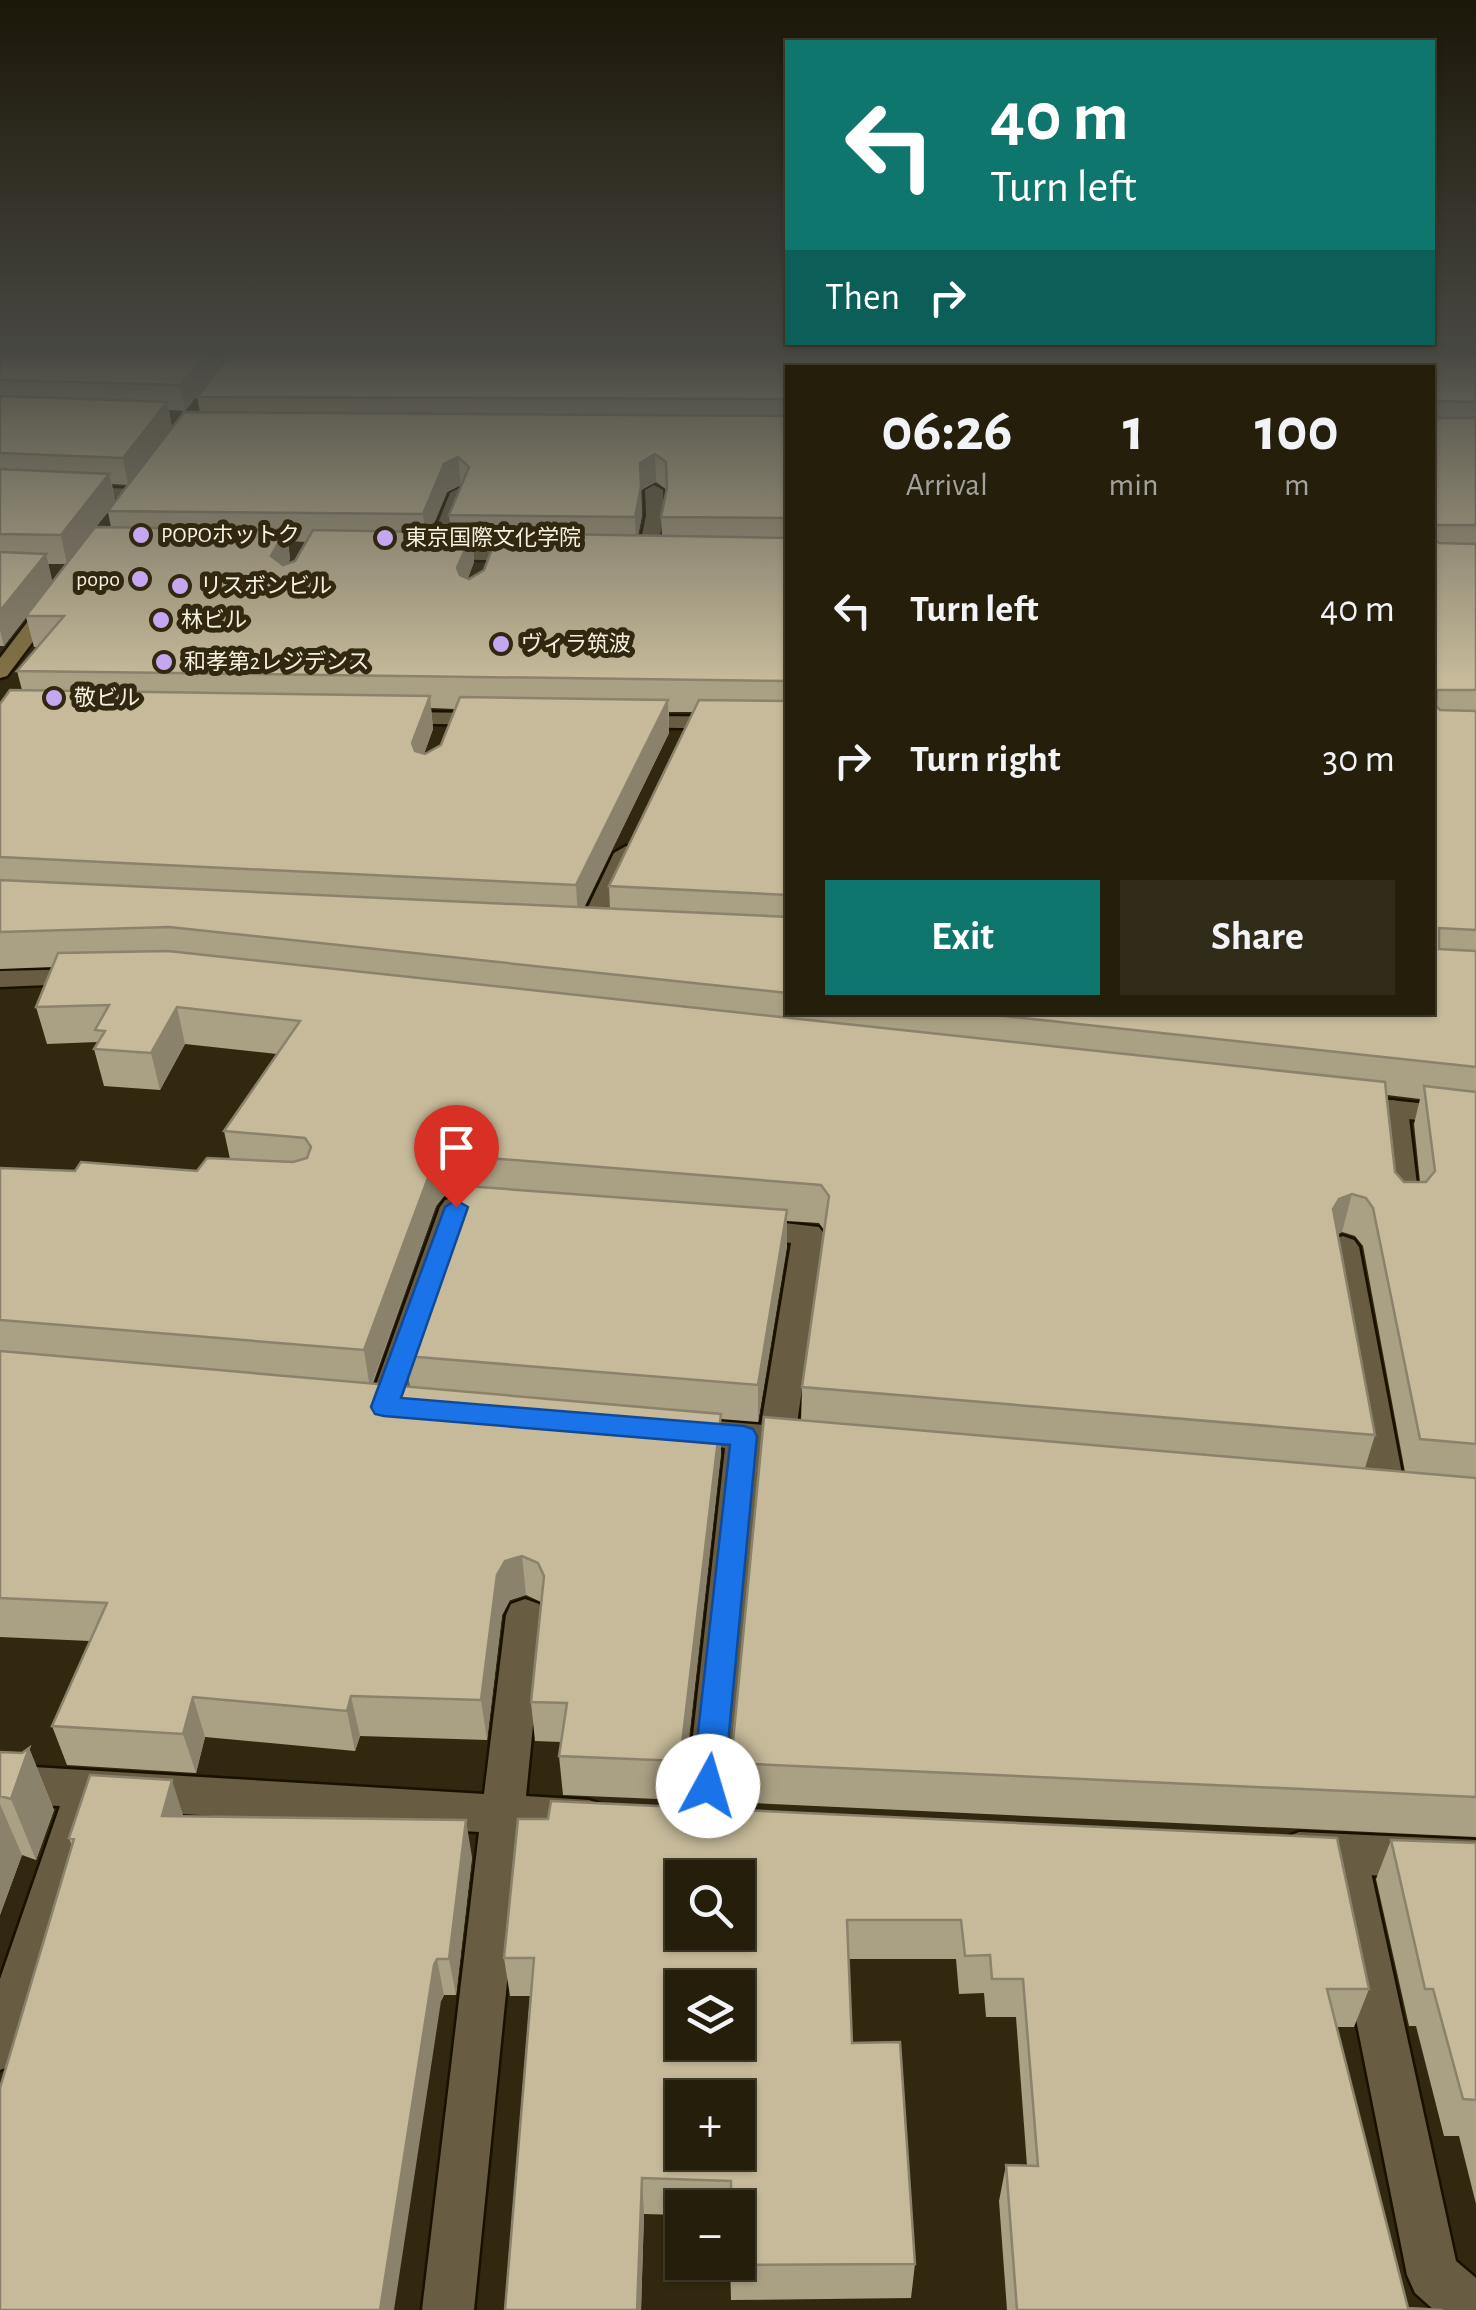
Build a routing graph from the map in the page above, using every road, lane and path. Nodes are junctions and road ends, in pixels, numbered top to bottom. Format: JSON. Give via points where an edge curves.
{"nodes":[{"id":1,"x":146,"y":478,"type":"edge"},
{"id":2,"x":0,"y":488,"type":"edge"},
{"id":3,"x":654,"y":490,"type":"dead end"},
{"id":4,"x":460,"y":493,"type":"edge"},
{"id":5,"x":128,"y":501,"type":"joint"},
{"id":6,"x":549,"y":555,"type":"edge"},
{"id":7,"x":646,"y":556,"type":"edge"},
{"id":8,"x":63,"y":588,"type":"edge"},
{"id":9,"x":0,"y":672,"type":"edge"},
{"id":10,"x":372,"y":718,"type":"edge"},
{"id":11,"x":452,"y":719,"type":"junction"},
{"id":12,"x":512,"y":720,"type":"edge"},
{"id":13,"x":610,"y":721,"type":"edge"},
{"id":14,"x":785,"y":724,"type":"edge"},
{"id":15,"x":441,"y":748,"type":"edge"},
{"id":16,"x":639,"y":827,"type":"edge"},
{"id":17,"x":589,"y":932,"type":"edge"},
{"id":18,"x":118,"y":976,"type":"edge"},
{"id":19,"x":0,"y":979,"type":"edge"},
{"id":20,"x":1315,"y":1101,"type":"edge"},
{"id":21,"x":1393,"y":1110,"type":"junction"},
{"id":22,"x":1476,"y":1118,"type":"edge"},
{"id":23,"x":1404,"y":1210,"type":"edge"},
{"id":24,"x":534,"y":1213,"type":"edge"},
{"id":25,"x":710,"y":1226,"type":"edge"},
{"id":26,"x":1343,"y":1247,"type":"edge"},
{"id":27,"x":346,"y":1403,"type":"edge"},
{"id":28,"x":384,"y":1407,"type":"junction"},
{"id":29,"x":422,"y":1410,"type":"edge"},
{"id":30,"x":650,"y":1428,"type":"edge"},
{"id":31,"x":760,"y":1437,"type":"junction"},
{"id":32,"x":836,"y":1444,"type":"edge"},
{"id":33,"x":1348,"y":1492,"type":"edge"},
{"id":34,"x":525,"y":1615,"type":"dead end"},
{"id":35,"x":0,"y":1784,"type":"edge"},
{"id":36,"x":86,"y":1789,"type":"junction"},
{"id":37,"x":503,"y":1815,"type":"junction"},
{"id":38,"x":1267,"y":1850,"type":"edge"},
{"id":39,"x":1345,"y":1854,"type":"junction"},
{"id":40,"x":1476,"y":1860,"type":"edge"},
{"id":41,"x":0,"y":2048,"type":"edge"},
{"id":42,"x":448,"y":2310,"type":"edge"},
{"id":43,"x":1473,"y":2310,"type":"edge"}],
"edges":[{"from":1,"to":5,"type":"main road"},
{"from":2,"to":5,"type":"street"},
{"from":3,"to":7,"type":"street"},
{"from":4,"to":6,"type":"street","via":[[425,554],[487,562]]},
{"from":8,"to":9,"type":"main road"},
{"from":10,"to":11,"type":"street"},
{"from":11,"to":12,"type":"street"},
{"from":11,"to":15,"type":"street"},
{"from":13,"to":14,"type":"street","via":[[685,731]]},
{"from":16,"to":17,"type":"street"},
{"from":18,"to":19,"type":"street"},
{"from":20,"to":21,"type":"street"},
{"from":21,"to":22,"type":"street"},
{"from":21,"to":23,"type":"street"},
{"from":24,"to":28,"type":"street","via":[[456,1207]]},
{"from":25,"to":31,"type":"street","via":[[808,1234]]},
{"from":26,"to":33,"type":"street","via":[[1406,1497]]},
{"from":27,"to":28,"type":"street"},
{"from":28,"to":29,"type":"street"},
{"from":30,"to":31,"type":"street"},
{"from":31,"to":32,"type":"street"},
{"from":31,"to":37,"type":"street","via":[[687,1824]]},
{"from":34,"to":37,"type":"street"},
{"from":35,"to":36,"type":"street"},
{"from":36,"to":37,"type":"street"},
{"from":36,"to":41,"type":"street"},
{"from":37,"to":42,"type":"street"},
{"from":38,"to":39,"type":"street"},
{"from":39,"to":40,"type":"street"},
{"from":39,"to":43,"type":"street","via":[[1433,2274]]}]}
